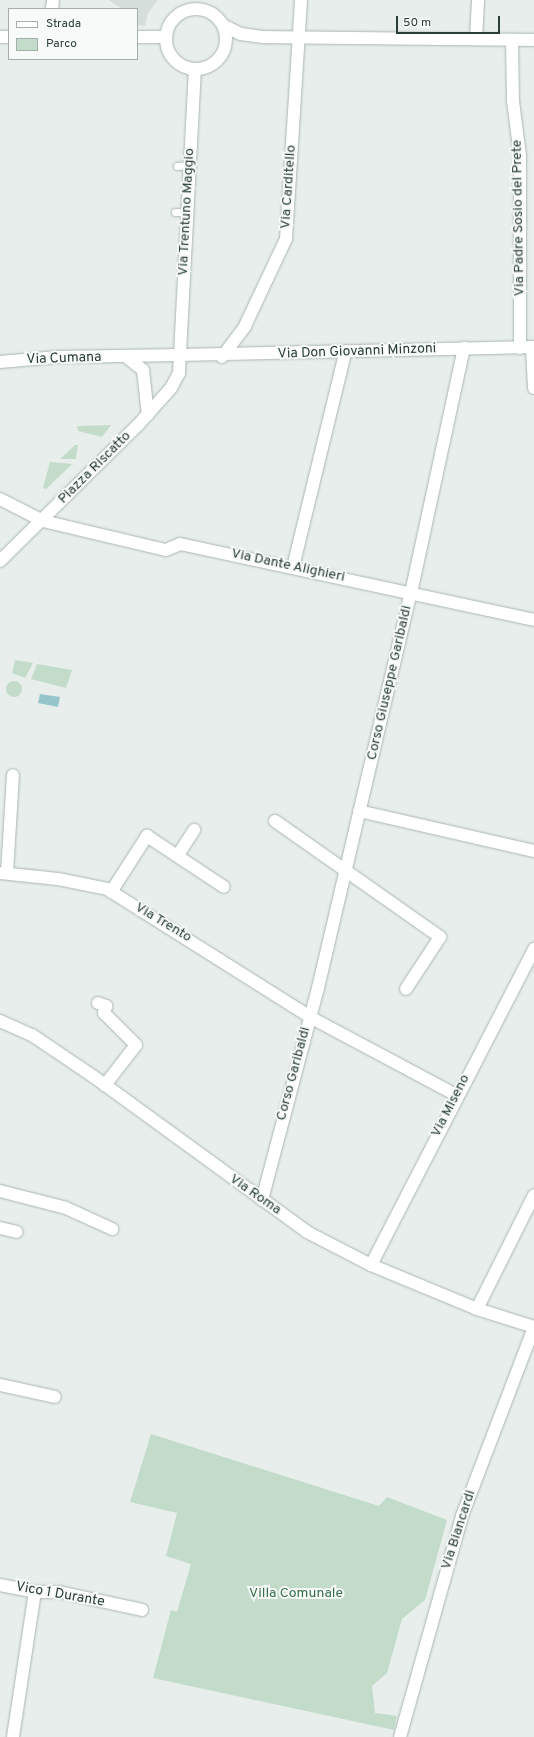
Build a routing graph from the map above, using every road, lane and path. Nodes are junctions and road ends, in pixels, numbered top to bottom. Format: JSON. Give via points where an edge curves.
{"nodes":[{"id":1,"x":300,"y":0,"type":"edge"},
{"id":2,"x":478,"y":0,"type":"edge"},
{"id":3,"x":199,"y":4,"type":"edge"},
{"id":4,"x":223,"y":25,"type":"junction"},
{"id":5,"x":138,"y":37,"type":"edge"},
{"id":6,"x":166,"y":37,"type":"junction"},
{"id":7,"x":298,"y":38,"type":"junction"},
{"id":8,"x":476,"y":39,"type":"junction"},
{"id":9,"x":512,"y":40,"type":"junction"},
{"id":10,"x":534,"y":40,"type":"edge"},
{"id":11,"x":195,"y":69,"type":"junction"},
{"id":12,"x":175,"y":212,"type":"dead end"},
{"id":13,"x":188,"y":212,"type":"junction"},
{"id":14,"x":464,"y":348,"type":"junction"},
{"id":15,"x":528,"y":348,"type":"edge"},
{"id":16,"x":345,"y":353,"type":"junction"},
{"id":17,"x":180,"y":356,"type":"junction"},
{"id":18,"x":222,"y":357,"type":"junction"},
{"id":19,"x":128,"y":358,"type":"junction"},
{"id":20,"x":0,"y":362,"type":"edge"},
{"id":21,"x":534,"y":388,"type":"edge"},
{"id":22,"x":148,"y":415,"type":"junction"},
{"id":23,"x":0,"y":499,"type":"edge"},
{"id":24,"x":43,"y":520,"type":"junction"},
{"id":25,"x":0,"y":561,"type":"edge"},
{"id":26,"x":293,"y":567,"type":"junction"},
{"id":27,"x":411,"y":593,"type":"junction"},
{"id":28,"x":534,"y":620,"type":"edge"},
{"id":29,"x":13,"y":775,"type":"dead end"},
{"id":30,"x":359,"y":811,"type":"junction"},
{"id":31,"x":274,"y":821,"type":"dead end"},
{"id":32,"x":194,"y":830,"type":"dead end"},
{"id":33,"x":534,"y":851,"type":"edge"},
{"id":34,"x":178,"y":855,"type":"junction"},
{"id":35,"x":344,"y":871,"type":"junction"},
{"id":36,"x":3,"y":873,"type":"edge"},
{"id":37,"x":224,"y":887,"type":"dead end"},
{"id":38,"x":112,"y":892,"type":"junction"},
{"id":39,"x":534,"y":949,"type":"edge"},
{"id":40,"x":531,"y":964,"type":"edge"},
{"id":41,"x":406,"y":989,"type":"dead end"},
{"id":42,"x":98,"y":1003,"type":"dead end"},
{"id":43,"x":310,"y":1017,"type":"junction"},
{"id":44,"x":0,"y":1021,"type":"edge"},
{"id":45,"x":105,"y":1085,"type":"junction"},
{"id":46,"x":456,"y":1095,"type":"junction"},
{"id":47,"x":0,"y":1191,"type":"edge"},
{"id":48,"x":534,"y":1195,"type":"edge"},
{"id":49,"x":262,"y":1200,"type":"junction"},
{"id":50,"x":0,"y":1228,"type":"edge"},
{"id":51,"x":112,"y":1229,"type":"dead end"},
{"id":52,"x":17,"y":1232,"type":"dead end"},
{"id":53,"x":371,"y":1265,"type":"junction"},
{"id":54,"x":477,"y":1309,"type":"junction"},
{"id":55,"x":534,"y":1327,"type":"edge"},
{"id":56,"x":0,"y":1385,"type":"edge"},
{"id":57,"x":55,"y":1397,"type":"dead end"},
{"id":58,"x":0,"y":1584,"type":"edge"},
{"id":59,"x":35,"y":1592,"type":"junction"},
{"id":60,"x":142,"y":1610,"type":"dead end"},
{"id":61,"x":13,"y":1737,"type":"edge"},
{"id":62,"x":400,"y":1737,"type":"edge"}],
"edges":[{"from":1,"to":7,"type":"street","name":"Via Carditello"},
{"from":2,"to":8,"type":"street"},
{"from":3,"to":4,"type":"street"},
{"from":3,"to":6,"type":"street","via":[[179,14],[170,24]]},
{"from":4,"to":7,"type":"street","via":[[252,36]]},
{"from":4,"to":11,"type":"street","via":[[226,37],[221,55],[213,64]]},
{"from":5,"to":6,"type":"street"},
{"from":6,"to":11,"type":"street","via":[[173,59]]},
{"from":7,"to":8,"type":"street"},
{"from":7,"to":18,"type":"street","name":"Via Carditello","via":[[286,239],[245,326]]},
{"from":8,"to":9,"type":"street"},
{"from":9,"to":10,"type":"street"},
{"from":9,"to":15,"type":"street","name":"Via Padre Sosio del Prete","via":[[513,101],[520,156]]},
{"from":11,"to":13,"type":"street","name":"Via Trentuno Maggio","via":[[183,165]]},
{"from":12,"to":13,"type":"lane"},
{"from":13,"to":17,"type":"street","name":"Via Trentuno Maggio"},
{"from":14,"to":15,"type":"street","name":"Via Don Giovanni Minzoni"},
{"from":14,"to":16,"type":"street","name":"Via Don Giovanni Minzoni"},
{"from":14,"to":27,"type":"street","name":"Corso Giuseppe Garibaldi"},
{"from":15,"to":21,"type":"street"},
{"from":16,"to":18,"type":"street","name":"Via Don Giovanni Minzoni"},
{"from":16,"to":26,"type":"street"},
{"from":17,"to":18,"type":"street","name":"Via Don Giovanni Minzoni"},
{"from":17,"to":19,"type":"street"},
{"from":17,"to":22,"type":"street","name":"Piazza Riscatto","via":[[178,373],[171,388]]},
{"from":19,"to":20,"type":"street","name":"Via Cumana","via":[[57,357]]},
{"from":19,"to":22,"type":"street","via":[[143,370]]},
{"from":22,"to":24,"type":"street","name":"Piazza Riscatto"},
{"from":23,"to":24,"type":"street","name":"Via Dante Alighieri"},
{"from":24,"to":25,"type":"street","name":"Piazza Riscatto"},
{"from":24,"to":26,"type":"street","name":"Via Dante Alighieri","via":[[166,550],[180,544]]},
{"from":26,"to":27,"type":"street","name":"Via Dante Alighieri"},
{"from":27,"to":28,"type":"street","name":"Via Dante Alighieri"},
{"from":27,"to":30,"type":"street","name":"Corso Giuseppe Garibaldi"},
{"from":29,"to":36,"type":"street"},
{"from":30,"to":33,"type":"street"},
{"from":30,"to":35,"type":"street","name":"Corso Giuseppe Garibaldi"},
{"from":31,"to":35,"type":"street"},
{"from":32,"to":34,"type":"street"},
{"from":34,"to":37,"type":"street"},
{"from":34,"to":38,"type":"street","via":[[147,836]]},
{"from":35,"to":41,"type":"street","via":[[440,937]]},
{"from":35,"to":43,"type":"street","name":"Corso Giuseppe Garibaldi"},
{"from":36,"to":38,"type":"street","name":"Via Trento","via":[[58,879]]},
{"from":38,"to":43,"type":"street","name":"Via Trento"},
{"from":39,"to":40,"type":"street","name":"Via Miseno"},
{"from":40,"to":46,"type":"street","name":"Via Miseno"},
{"from":42,"to":45,"type":"street","via":[[106,1006],[104,1013],[136,1045]]},
{"from":43,"to":46,"type":"street","name":"Corso Garibaldi"},
{"from":43,"to":49,"type":"street","name":"Corso Garibaldi"},
{"from":44,"to":45,"type":"street","name":"Via Roma","via":[[32,1035]]},
{"from":45,"to":49,"type":"street","name":"Via Roma"},
{"from":46,"to":53,"type":"street","name":"Via Miseno"},
{"from":47,"to":51,"type":"street","via":[[66,1208]]},
{"from":48,"to":54,"type":"street"},
{"from":49,"to":53,"type":"street","name":"Via Roma","via":[[307,1232]]},
{"from":50,"to":52,"type":"street"},
{"from":53,"to":54,"type":"street","name":"Via Roma"},
{"from":54,"to":55,"type":"street","name":"Via Roma"},
{"from":55,"to":62,"type":"street","name":"Via Biancardi","via":[[462,1516]]},
{"from":56,"to":57,"type":"street"},
{"from":58,"to":59,"type":"street","name":"Vico 1 Durante"},
{"from":59,"to":60,"type":"street","name":"Vico 1 Durante","via":[[59,1592]]},
{"from":59,"to":61,"type":"street"}]}
